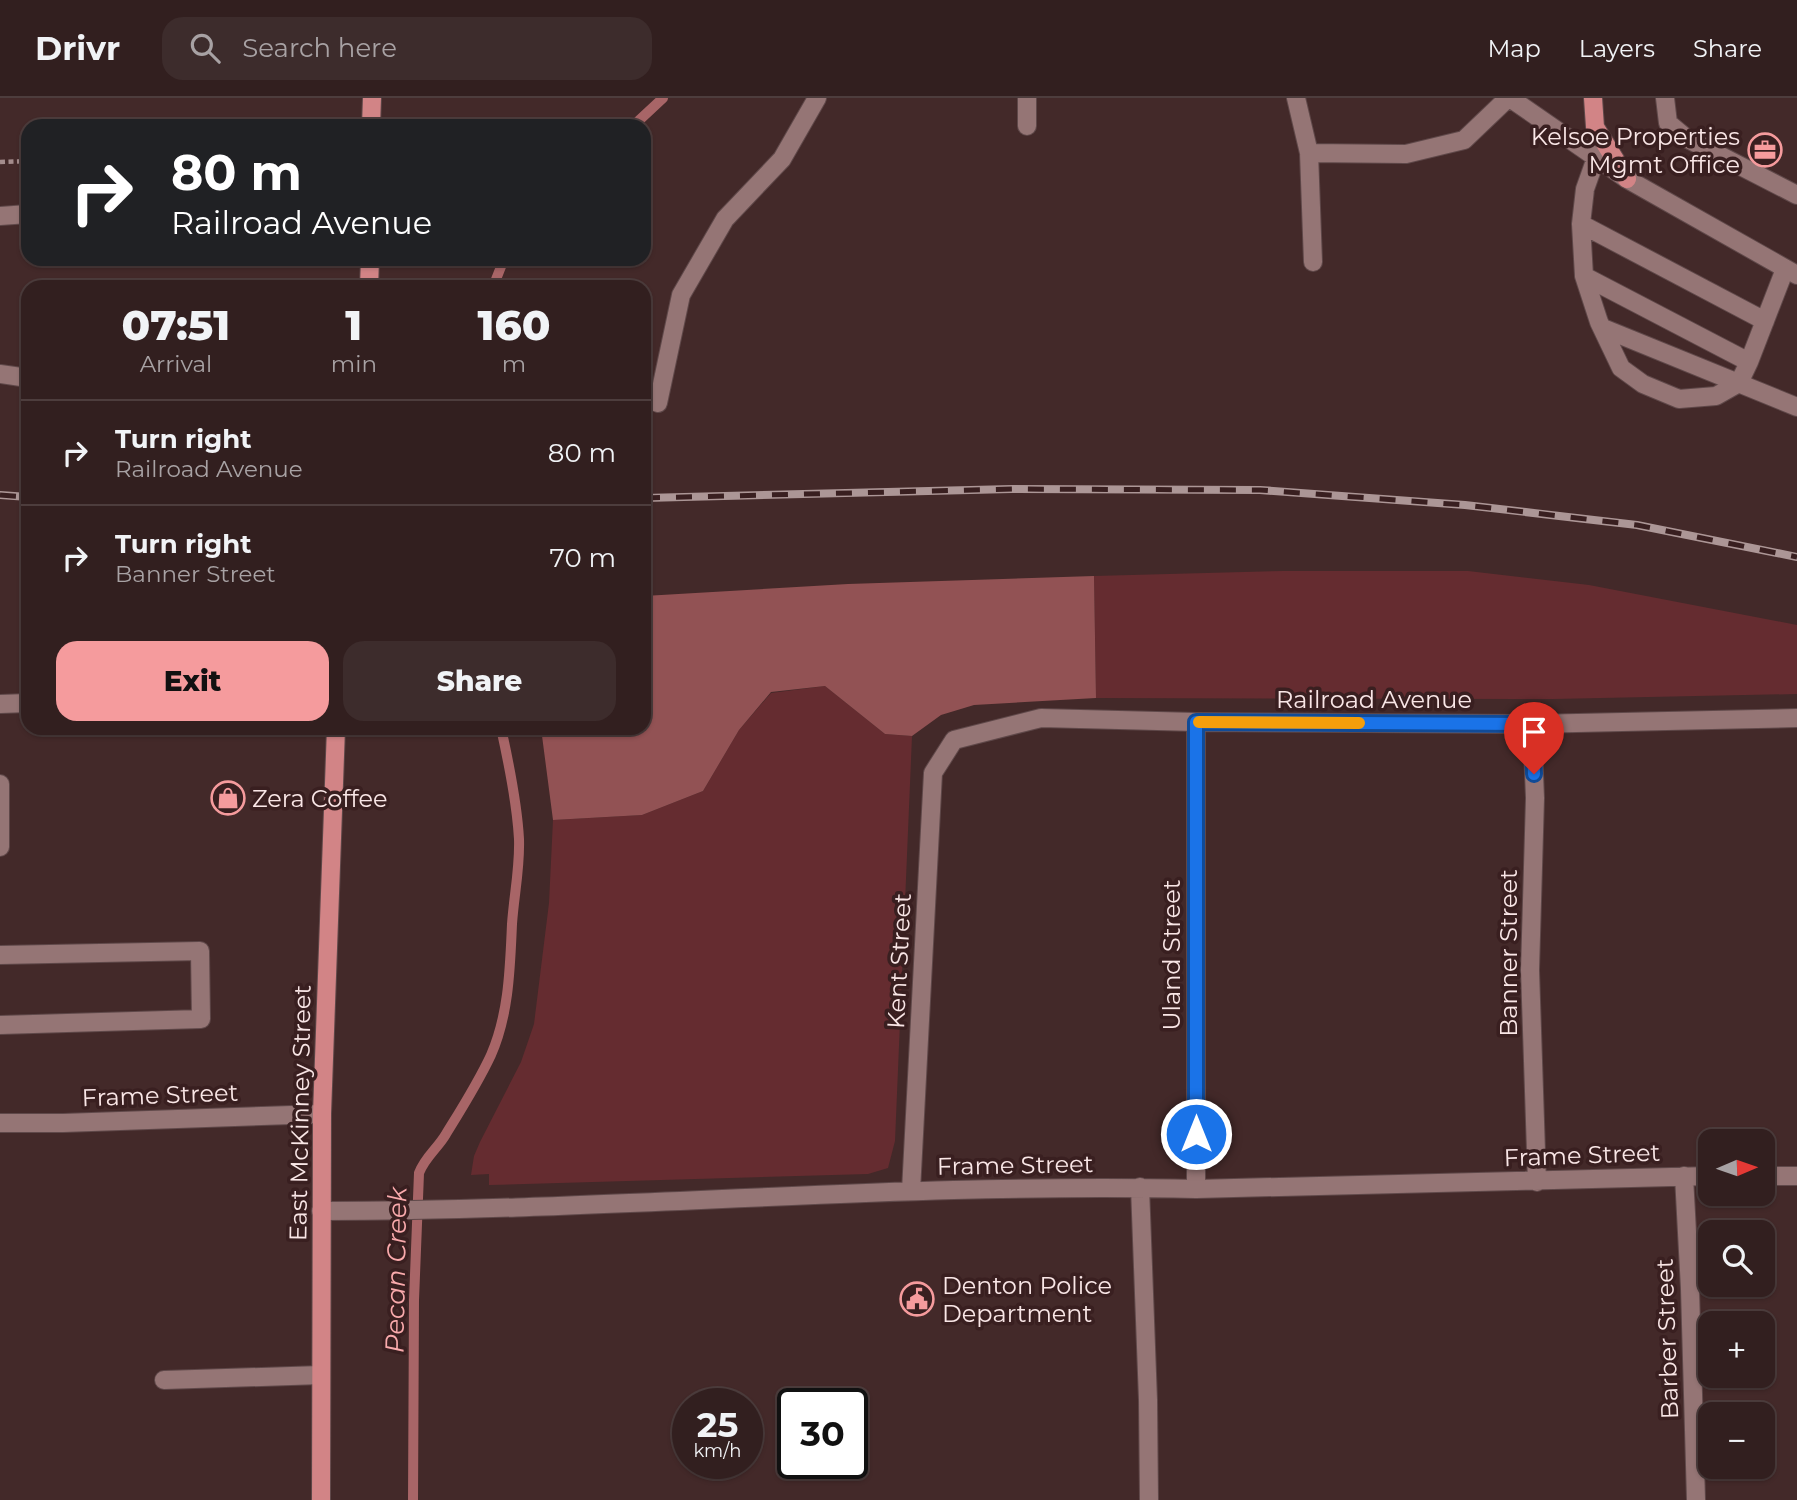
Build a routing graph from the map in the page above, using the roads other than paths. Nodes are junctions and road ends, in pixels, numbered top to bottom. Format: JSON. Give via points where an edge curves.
{"nodes":[{"id":1,"x":372,"y":98,"type":"edge"},
{"id":2,"x":817,"y":98,"type":"edge"},
{"id":3,"x":1027,"y":98,"type":"edge"},
{"id":4,"x":1296,"y":98,"type":"edge"},
{"id":5,"x":1509,"y":98,"type":"edge"},
{"id":6,"x":1594,"y":98,"type":"edge"},
{"id":7,"x":1665,"y":98,"type":"edge"},
{"id":8,"x":371,"y":119,"type":"edge"},
{"id":9,"x":1027,"y":126,"type":"dead end"},
{"id":10,"x":1309,"y":153,"type":"junction"},
{"id":11,"x":1596,"y":158,"type":"junction"},
{"id":12,"x":1627,"y":179,"type":"junction"},
{"id":13,"x":1797,"y":195,"type":"edge"},
{"id":14,"x":21,"y":214,"type":"edge"},
{"id":15,"x":0,"y":216,"type":"edge"},
{"id":16,"x":1581,"y":225,"type":"junction"},
{"id":17,"x":1313,"y":262,"type":"dead end"},
{"id":18,"x":1791,"y":272,"type":"edge"},
{"id":19,"x":1584,"y":276,"type":"junction"},
{"id":20,"x":1765,"y":321,"type":"junction"},
{"id":21,"x":1603,"y":328,"type":"junction"},
{"id":22,"x":1749,"y":362,"type":"junction"},
{"id":23,"x":0,"y":374,"type":"edge"},
{"id":24,"x":21,"y":377,"type":"edge"},
{"id":25,"x":1739,"y":383,"type":"junction"},
{"id":26,"x":658,"y":403,"type":"dead end"},
{"id":27,"x":1797,"y":407,"type":"edge"},
{"id":28,"x":21,"y":703,"type":"edge"},
{"id":29,"x":0,"y":704,"type":"edge"},
{"id":30,"x":1797,"y":718,"type":"edge"},
{"id":31,"x":1196,"y":722,"type":"junction"},
{"id":32,"x":1532,"y":724,"type":"junction"},
{"id":33,"x":336,"y":735,"type":"edge"},
{"id":34,"x":954,"y":740,"type":"joint"},
{"id":35,"x":0,"y":784,"type":"edge"},
{"id":36,"x":0,"y":847,"type":"edge"},
{"id":37,"x":0,"y":955,"type":"edge"},
{"id":38,"x":0,"y":1025,"type":"edge"},
{"id":39,"x":322,"y":1114,"type":"junction"},
{"id":40,"x":0,"y":1123,"type":"edge"},
{"id":41,"x":1684,"y":1176,"type":"junction"},
{"id":42,"x":1698,"y":1176,"type":"edge"},
{"id":43,"x":1775,"y":1176,"type":"edge"},
{"id":44,"x":1797,"y":1176,"type":"edge"},
{"id":45,"x":1537,"y":1181,"type":"junction"},
{"id":46,"x":1140,"y":1188,"type":"junction"},
{"id":47,"x":1196,"y":1189,"type":"junction"},
{"id":48,"x":911,"y":1191,"type":"junction"},
{"id":49,"x":321,"y":1211,"type":"junction"},
{"id":50,"x":321,"y":1375,"type":"junction"},
{"id":51,"x":164,"y":1380,"type":"dead end"},
{"id":52,"x":321,"y":1500,"type":"edge"},
{"id":53,"x":1149,"y":1500,"type":"edge"},
{"id":54,"x":1696,"y":1500,"type":"edge"}],
"edges":[{"from":1,"to":8,"type":"main road"},
{"from":2,"to":26,"type":"street","via":[[782,159],[725,219],[681,295]]},
{"from":3,"to":9,"type":"street"},
{"from":4,"to":10,"type":"street"},
{"from":5,"to":10,"type":"street","via":[[1464,141],[1406,154]]},
{"from":5,"to":11,"type":"street"},
{"from":6,"to":12,"type":"main road","via":[[1595,127]]},
{"from":7,"to":13,"type":"street","via":[[1668,123],[1686,138]]},
{"from":10,"to":17,"type":"street"},
{"from":11,"to":12,"type":"street"},
{"from":11,"to":16,"type":"street","via":[[1585,189]]},
{"from":12,"to":18,"type":"street"},
{"from":14,"to":15,"type":"street"},
{"from":16,"to":19,"type":"street"},
{"from":16,"to":20,"type":"street"},
{"from":18,"to":20,"type":"street"},
{"from":19,"to":21,"type":"street"},
{"from":19,"to":22,"type":"street"},
{"from":20,"to":22,"type":"street"},
{"from":21,"to":25,"type":"street"},
{"from":21,"to":25,"type":"street","via":[[1621,368],[1643,384],[1678,398],[1716,396]]},
{"from":22,"to":25,"type":"street"},
{"from":23,"to":24,"type":"street"},
{"from":25,"to":27,"type":"street"},
{"from":28,"to":29,"type":"street"},
{"from":30,"to":32,"type":"street","name":"Railroad Avenue"},
{"from":31,"to":32,"type":"street","name":"Railroad Avenue"},
{"from":31,"to":34,"type":"street","name":"Railroad Avenue","via":[[1041,718]]},
{"from":31,"to":47,"type":"street","name":"Uland Street"},
{"from":32,"to":45,"type":"street","name":"Banner Street","via":[[1535,798],[1530,970]]},
{"from":33,"to":39,"type":"main road","name":"East McKinney Street"},
{"from":34,"to":48,"type":"street","name":"Kent Street","via":[[933,773]]},
{"from":35,"to":36,"type":"street"},
{"from":37,"to":38,"type":"street","via":[[201,951],[201,1019]]},
{"from":39,"to":40,"type":"street","name":"Frame Street"},
{"from":39,"to":49,"type":"main road","name":"East McKinney Street"},
{"from":41,"to":42,"type":"street","name":"Frame Street"},
{"from":41,"to":45,"type":"street","name":"Frame Street"},
{"from":41,"to":54,"type":"street","name":"Barber Street"},
{"from":43,"to":44,"type":"street"},
{"from":45,"to":47,"type":"street","name":"Frame Street"},
{"from":46,"to":47,"type":"street","name":"Frame Street"},
{"from":46,"to":48,"type":"street","name":"Frame Street"},
{"from":46,"to":53,"type":"street"},
{"from":48,"to":49,"type":"street","name":"Frame Street","via":[[490,1209]]},
{"from":49,"to":50,"type":"main road","name":"East McKinney Street"},
{"from":50,"to":51,"type":"street"},
{"from":50,"to":52,"type":"main road","name":"East McKinney Street"}]}
